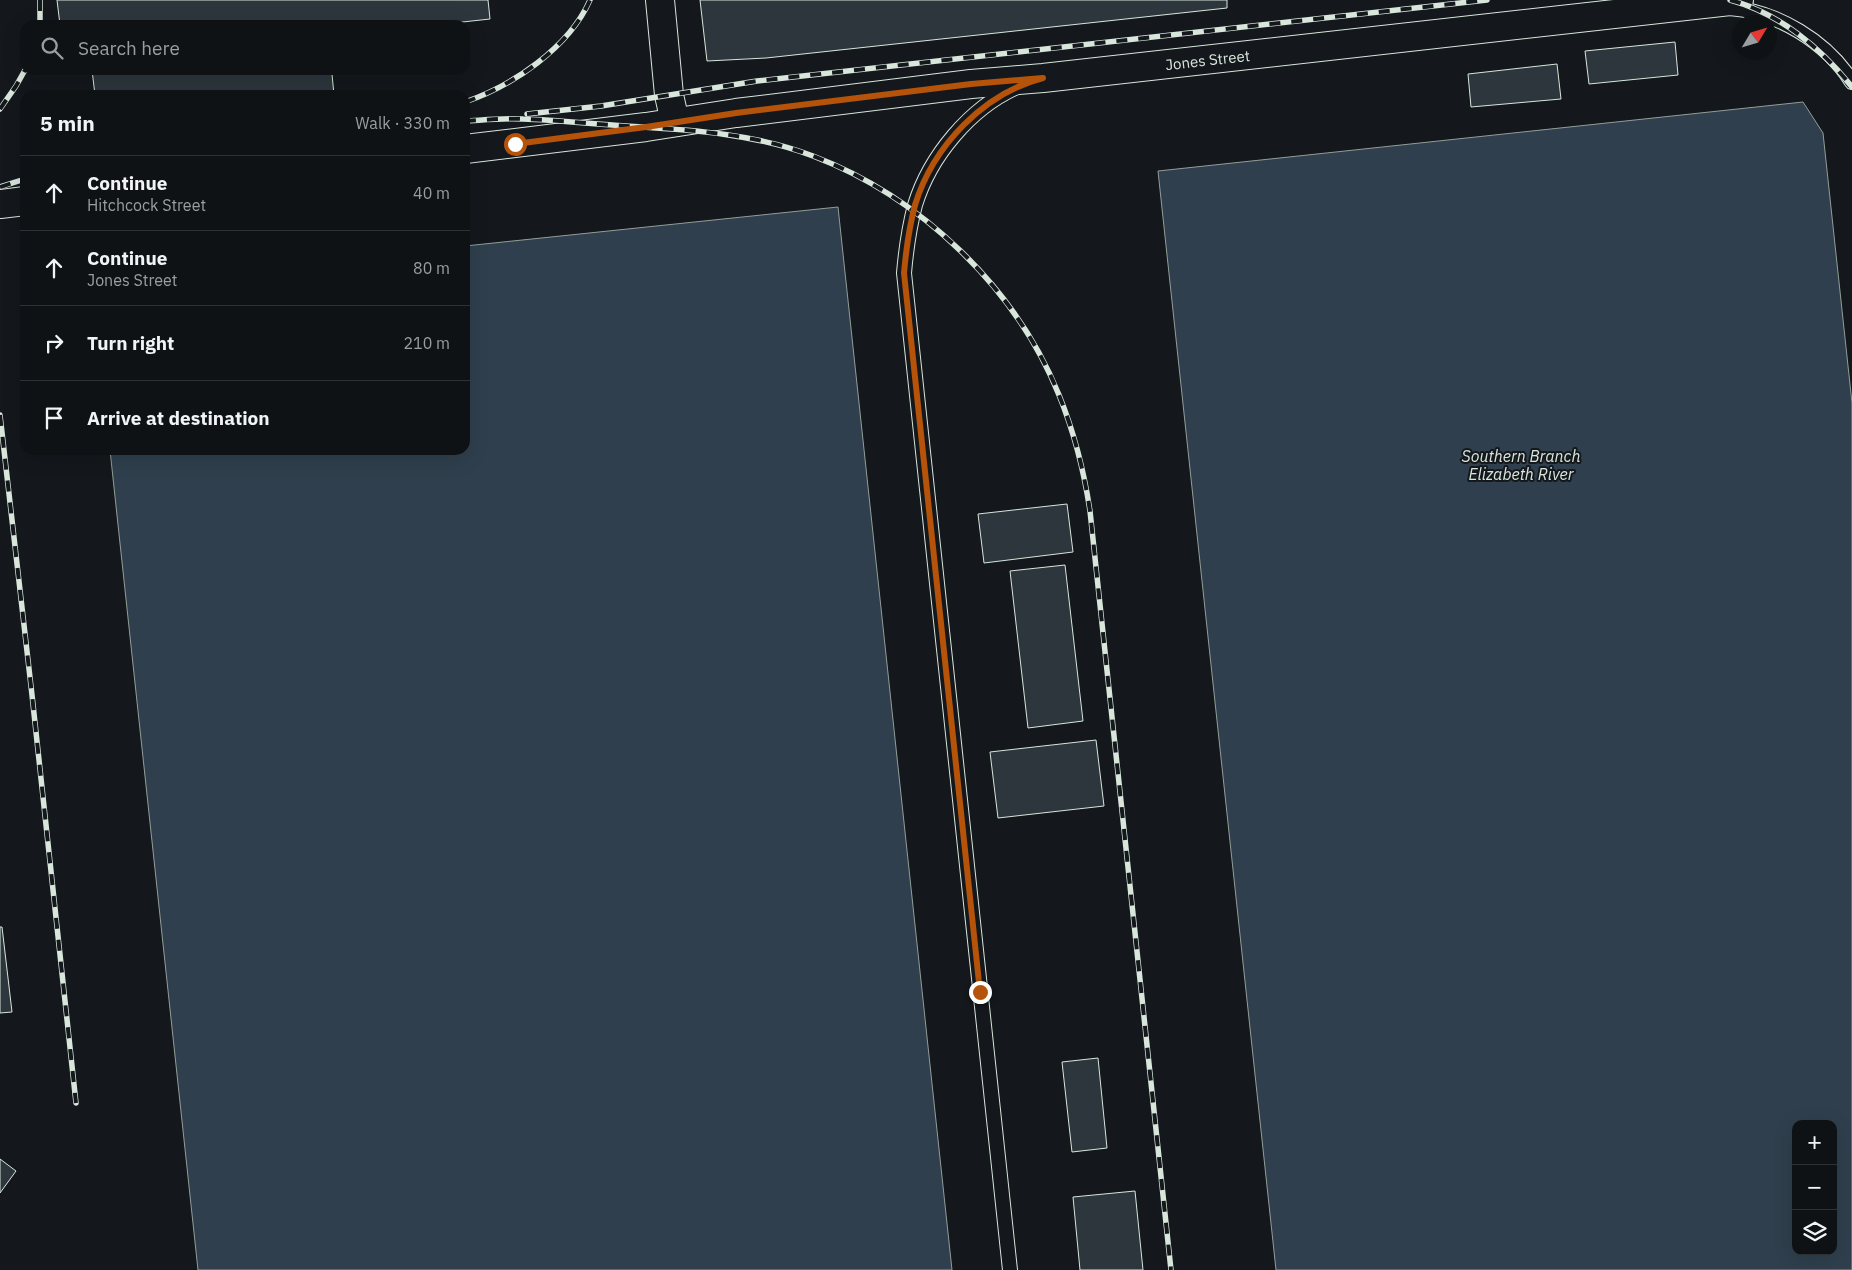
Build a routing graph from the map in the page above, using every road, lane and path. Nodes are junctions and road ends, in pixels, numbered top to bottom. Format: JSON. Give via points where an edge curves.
{"nodes":[{"id":1,"x":660,"y":0,"type":"edge"},
{"id":2,"x":1739,"y":0,"type":"edge"},
{"id":3,"x":1666,"y":8,"type":"junction"},
{"id":4,"x":1043,"y":78,"type":"junction"},
{"id":5,"x":1852,"y":82,"type":"edge"},
{"id":6,"x":675,"y":122,"type":"junction"},
{"id":7,"x":470,"y":148,"type":"edge"},
{"id":8,"x":20,"y":202,"type":"edge"},
{"id":9,"x":0,"y":204,"type":"edge"},
{"id":10,"x":1010,"y":1270,"type":"edge"}],
"edges":[{"from":1,"to":6,"type":"street","via":[[669,95]]},
{"from":2,"to":3,"type":"street","name":"Jones Street"},
{"from":3,"to":4,"type":"street","name":"Jones Street"},
{"from":3,"to":5,"type":"lane","via":[[1731,8],[1772,18],[1819,44]]},
{"from":4,"to":6,"type":"street","name":"Jones Street","via":[[971,84]]},
{"from":4,"to":10,"type":"lane","via":[[1024,83],[993,100],[972,116],[941,154],[916,204],[906,246],[904,273]]},
{"from":6,"to":7,"type":"street","name":"Jones Street"},
{"from":8,"to":9,"type":"street"}]}
